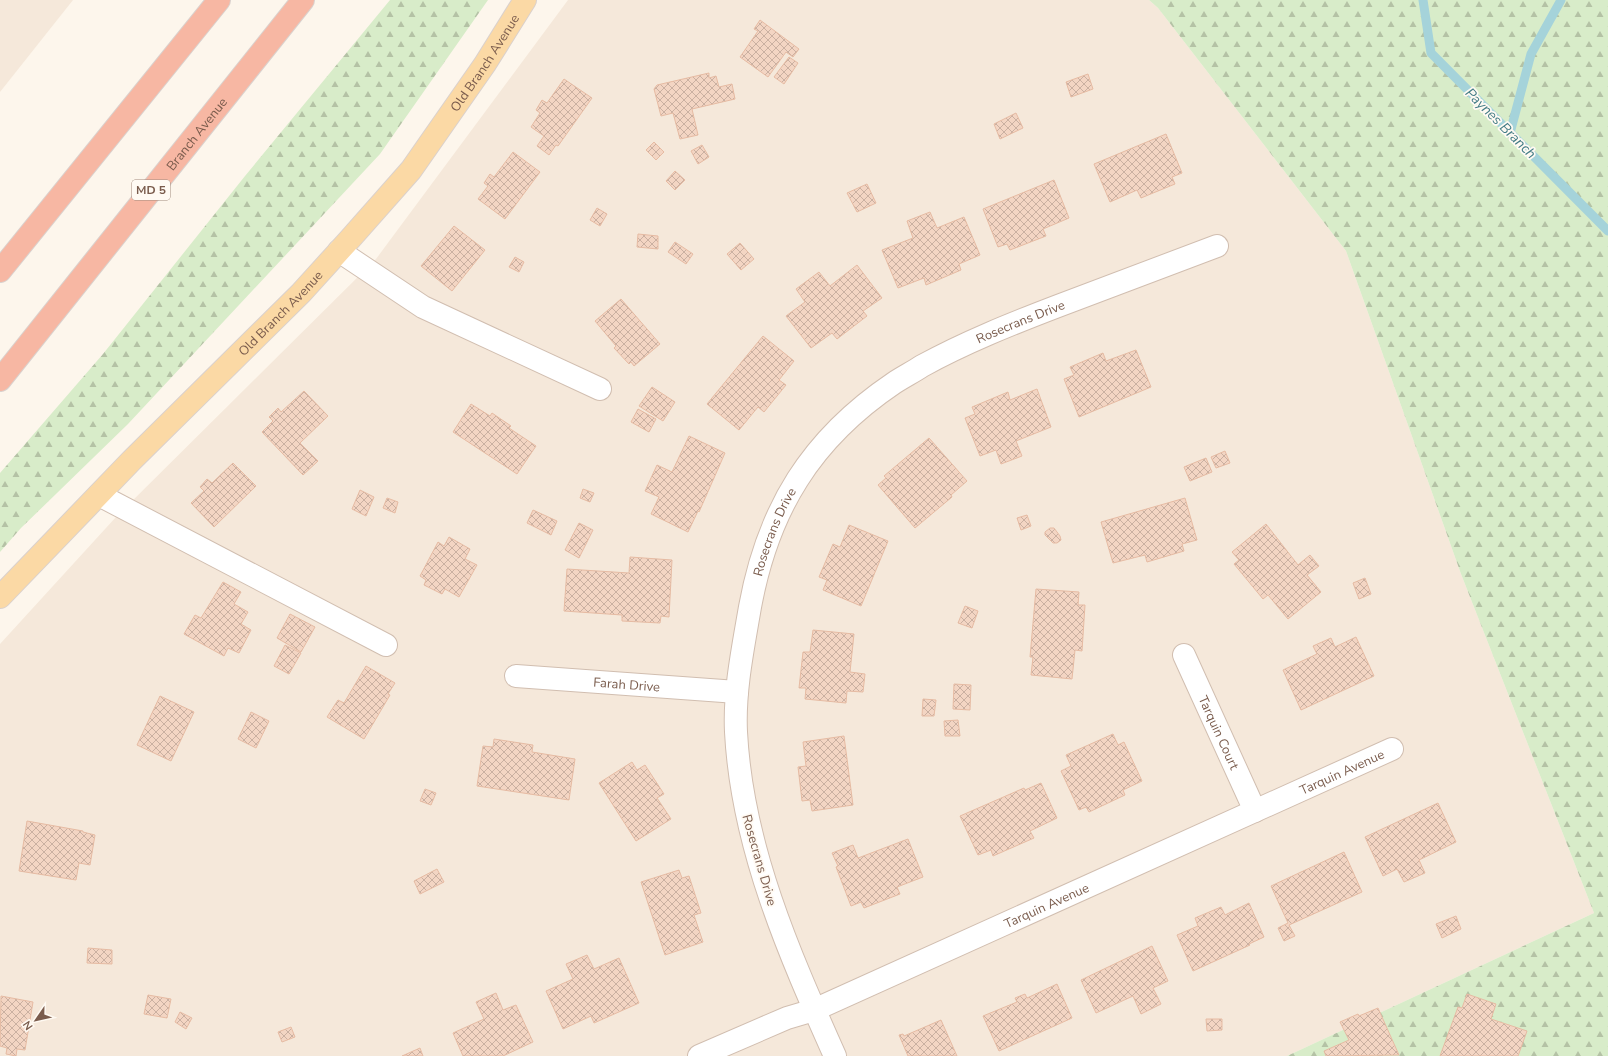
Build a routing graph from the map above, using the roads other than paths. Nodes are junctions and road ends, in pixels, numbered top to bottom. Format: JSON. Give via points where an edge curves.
{"nodes":[{"id":1,"x":219,"y":0,"type":"edge"},
{"id":2,"x":302,"y":0,"type":"edge"},
{"id":3,"x":525,"y":0,"type":"edge"},
{"id":4,"x":1217,"y":246,"type":"dead end"},
{"id":5,"x":339,"y":251,"type":"junction"},
{"id":6,"x":0,"y":271,"type":"edge"},
{"id":7,"x":0,"y":380,"type":"edge"},
{"id":8,"x":600,"y":389,"type":"dead end"},
{"id":9,"x":99,"y":495,"type":"junction"},
{"id":10,"x":0,"y":597,"type":"edge"},
{"id":11,"x":386,"y":645,"type":"dead end"},
{"id":12,"x":1184,"y":655,"type":"dead end"},
{"id":13,"x":516,"y":676,"type":"dead end"},
{"id":14,"x":737,"y":692,"type":"junction"},
{"id":15,"x":1392,"y":749,"type":"dead end"},
{"id":16,"x":1255,"y":811,"type":"junction"},
{"id":17,"x":814,"y":1010,"type":"junction"},
{"id":18,"x":699,"y":1056,"type":"edge"},
{"id":19,"x":835,"y":1056,"type":"edge"}],
"edges":[{"from":1,"to":6,"type":"highway"},
{"from":2,"to":7,"type":"highway","name":"Branch Avenue","number":"MD 5"},
{"from":3,"to":5,"type":"main road","name":"Old Branch Avenue","via":[[485,64],[410,170]]},
{"from":4,"to":14,"type":"street","name":"Rosecrans Drive","via":[[974,340],[895,382],[842,425],[796,480],[772,528],[759,565]]},
{"from":5,"to":8,"type":"street","via":[[423,307]]},
{"from":5,"to":9,"type":"main road","name":"Old Branch Avenue","via":[[301,293]]},
{"from":9,"to":10,"type":"main road","name":"Old Branch Avenue"},
{"from":9,"to":11,"type":"street"},
{"from":12,"to":16,"type":"street","name":"Tarquin Court"},
{"from":13,"to":14,"type":"street","name":"Farah Drive"},
{"from":14,"to":17,"type":"street","name":"Rosecrans Drive","via":[[738,760],[752,834],[769,899]]},
{"from":15,"to":16,"type":"street","name":"Tarquin Avenue"},
{"from":16,"to":17,"type":"street","name":"Tarquin Avenue"},
{"from":17,"to":18,"type":"street","name":"Tarquin Avenue","via":[[788,1018]]},
{"from":17,"to":19,"type":"street","name":"Rosecrans Drive"}]}
